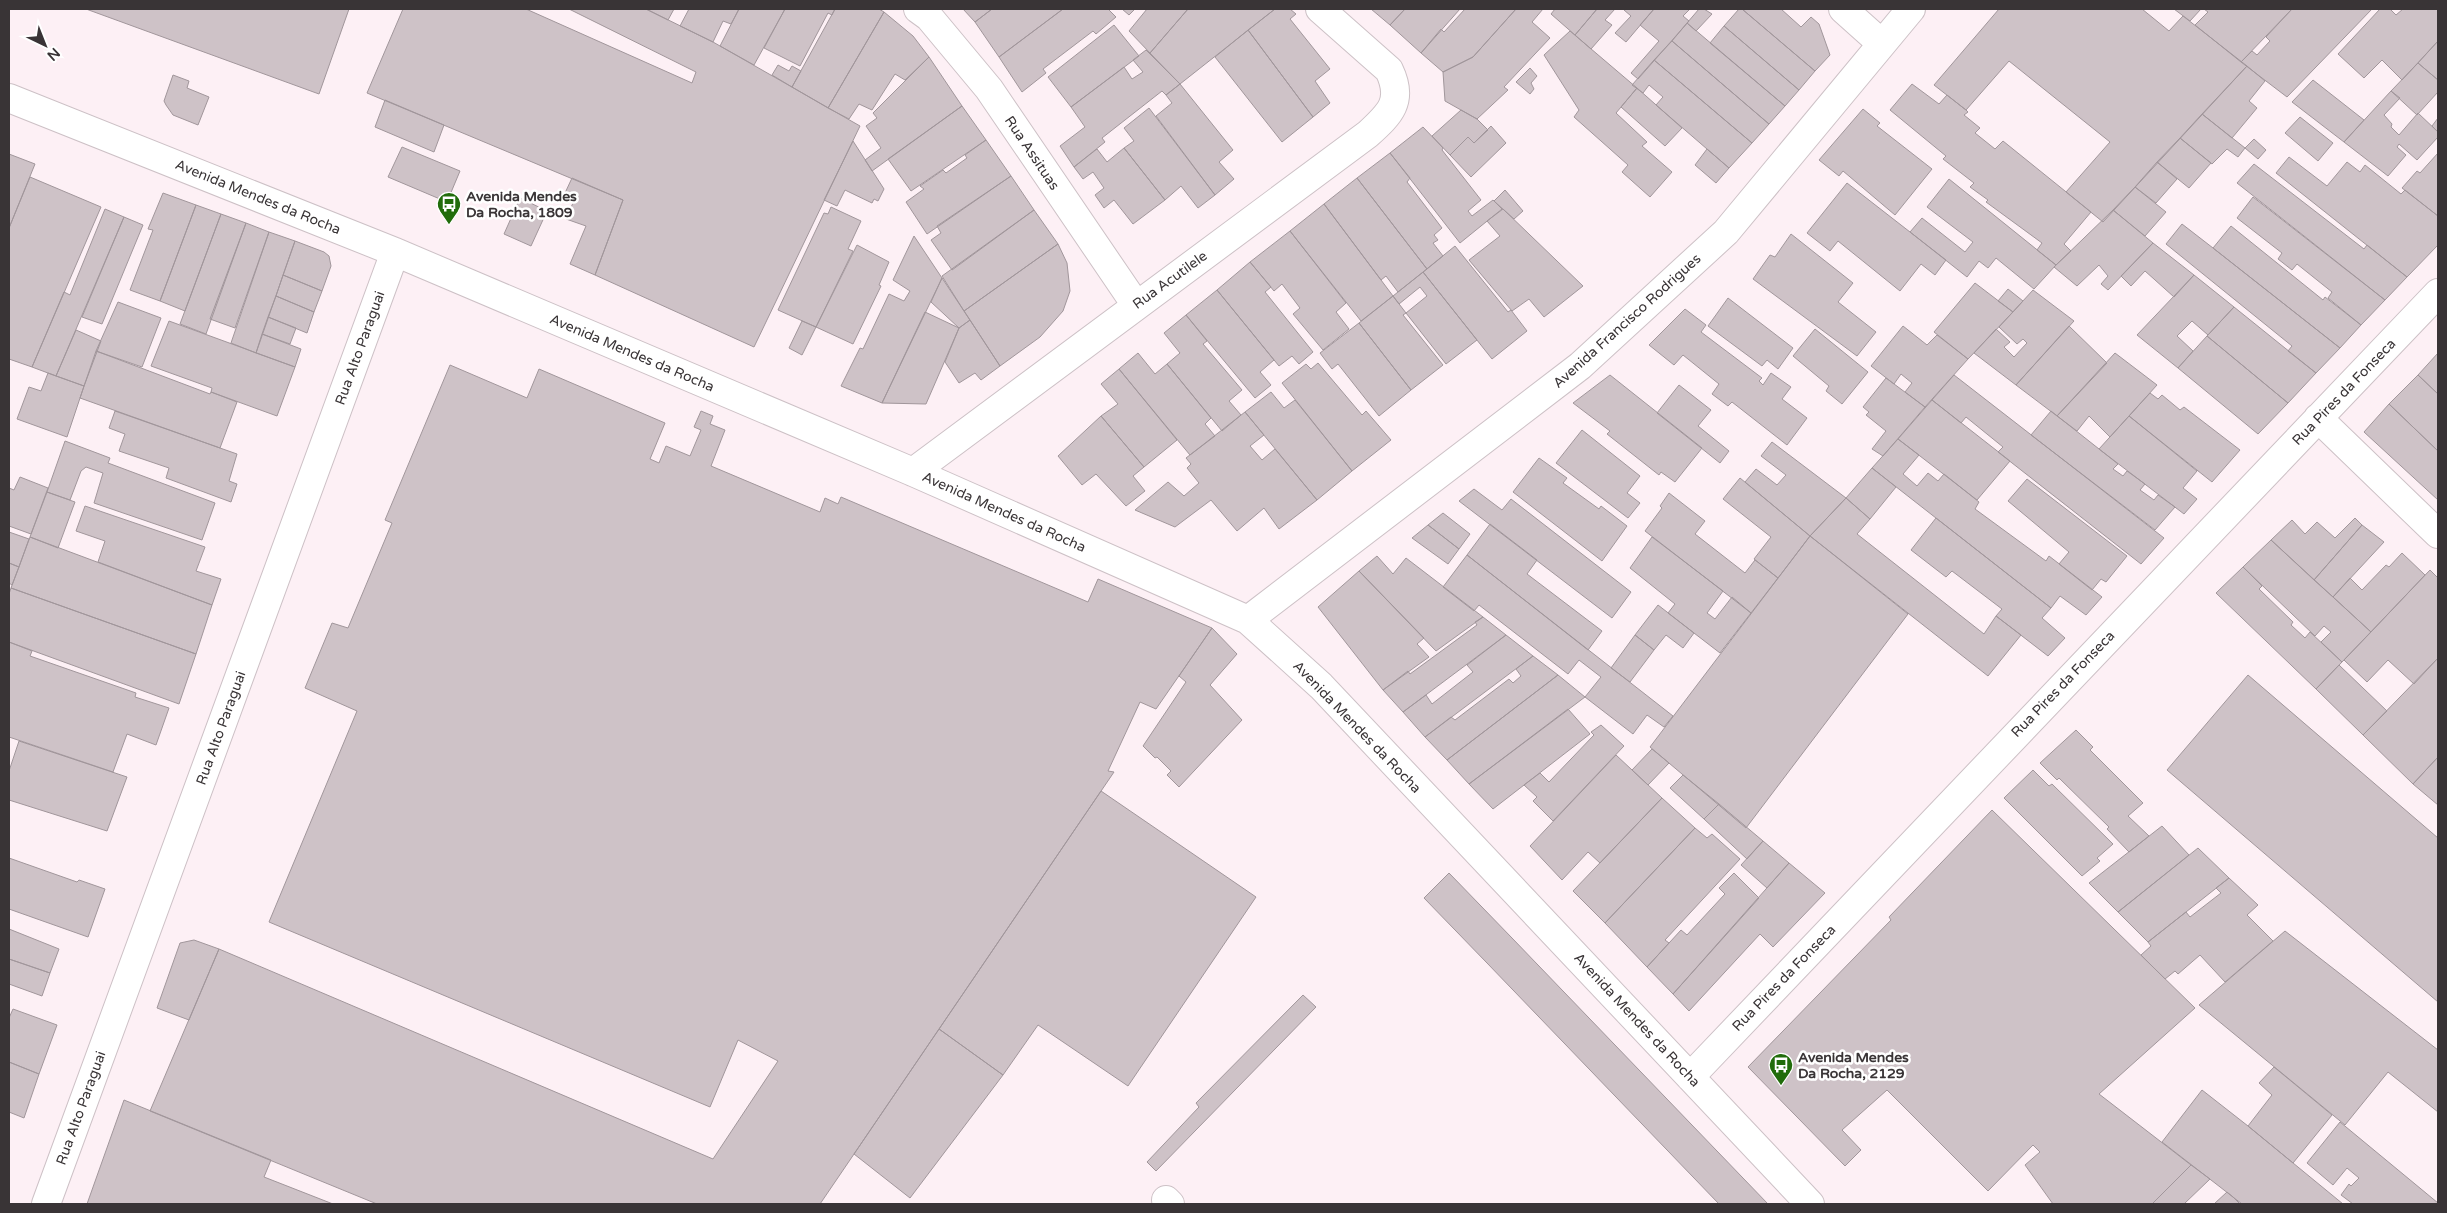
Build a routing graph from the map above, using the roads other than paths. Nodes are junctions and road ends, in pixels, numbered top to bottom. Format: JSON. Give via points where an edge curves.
{"nodes":[{"id":1,"x":918,"y":9,"type":"edge"},
{"id":2,"x":1320,"y":9,"type":"edge"},
{"id":3,"x":1843,"y":9,"type":"edge"},
{"id":4,"x":1911,"y":9,"type":"edge"},
{"id":5,"x":1881,"y":43,"type":"junction"},
{"id":6,"x":9,"y":98,"type":"edge"},
{"id":7,"x":395,"y":252,"type":"junction"},
{"id":8,"x":2438,"y":294,"type":"edge"},
{"id":9,"x":1136,"y":305,"type":"junction"},
{"id":10,"x":2318,"y":418,"type":"junction"},
{"id":11,"x":913,"y":472,"type":"junction"},
{"id":12,"x":2438,"y":534,"type":"edge"},
{"id":13,"x":1248,"y":620,"type":"junction"},
{"id":14,"x":1690,"y":1077,"type":"junction"},
{"id":15,"x":46,"y":1204,"type":"edge"},
{"id":16,"x":1810,"y":1204,"type":"edge"}],
"edges":[{"from":1,"to":9,"type":"street","name":"Rua Assituas","via":[[989,90]]},
{"from":2,"to":9,"type":"street","name":"Rua Acutilele","via":[[1389,70],[1396,84],[1390,114],[1368,134]]},
{"from":3,"to":5,"type":"street"},
{"from":4,"to":5,"type":"street","name":"Avenida Francisco Rodrigues"},
{"from":5,"to":13,"type":"street","name":"Avenida Francisco Rodrigues","via":[[1726,232],[1580,366]]},
{"from":6,"to":7,"type":"street","name":"Avenida Mendes da Rocha"},
{"from":7,"to":11,"type":"street","name":"Avenida Mendes da Rocha"},
{"from":7,"to":15,"type":"street","name":"Rua Alto Paraguai"},
{"from":8,"to":10,"type":"street","name":"Rua Pires da Fonseca"},
{"from":9,"to":11,"type":"street","name":"Rua Acutilele"},
{"from":10,"to":12,"type":"street"},
{"from":10,"to":14,"type":"street","name":"Rua Pires da Fonseca"},
{"from":11,"to":13,"type":"street","name":"Avenida Mendes da Rocha"},
{"from":13,"to":14,"type":"street","name":"Avenida Mendes da Rocha","via":[[1320,686]]},
{"from":14,"to":16,"type":"street","name":"Avenida Mendes da Rocha"}]}
